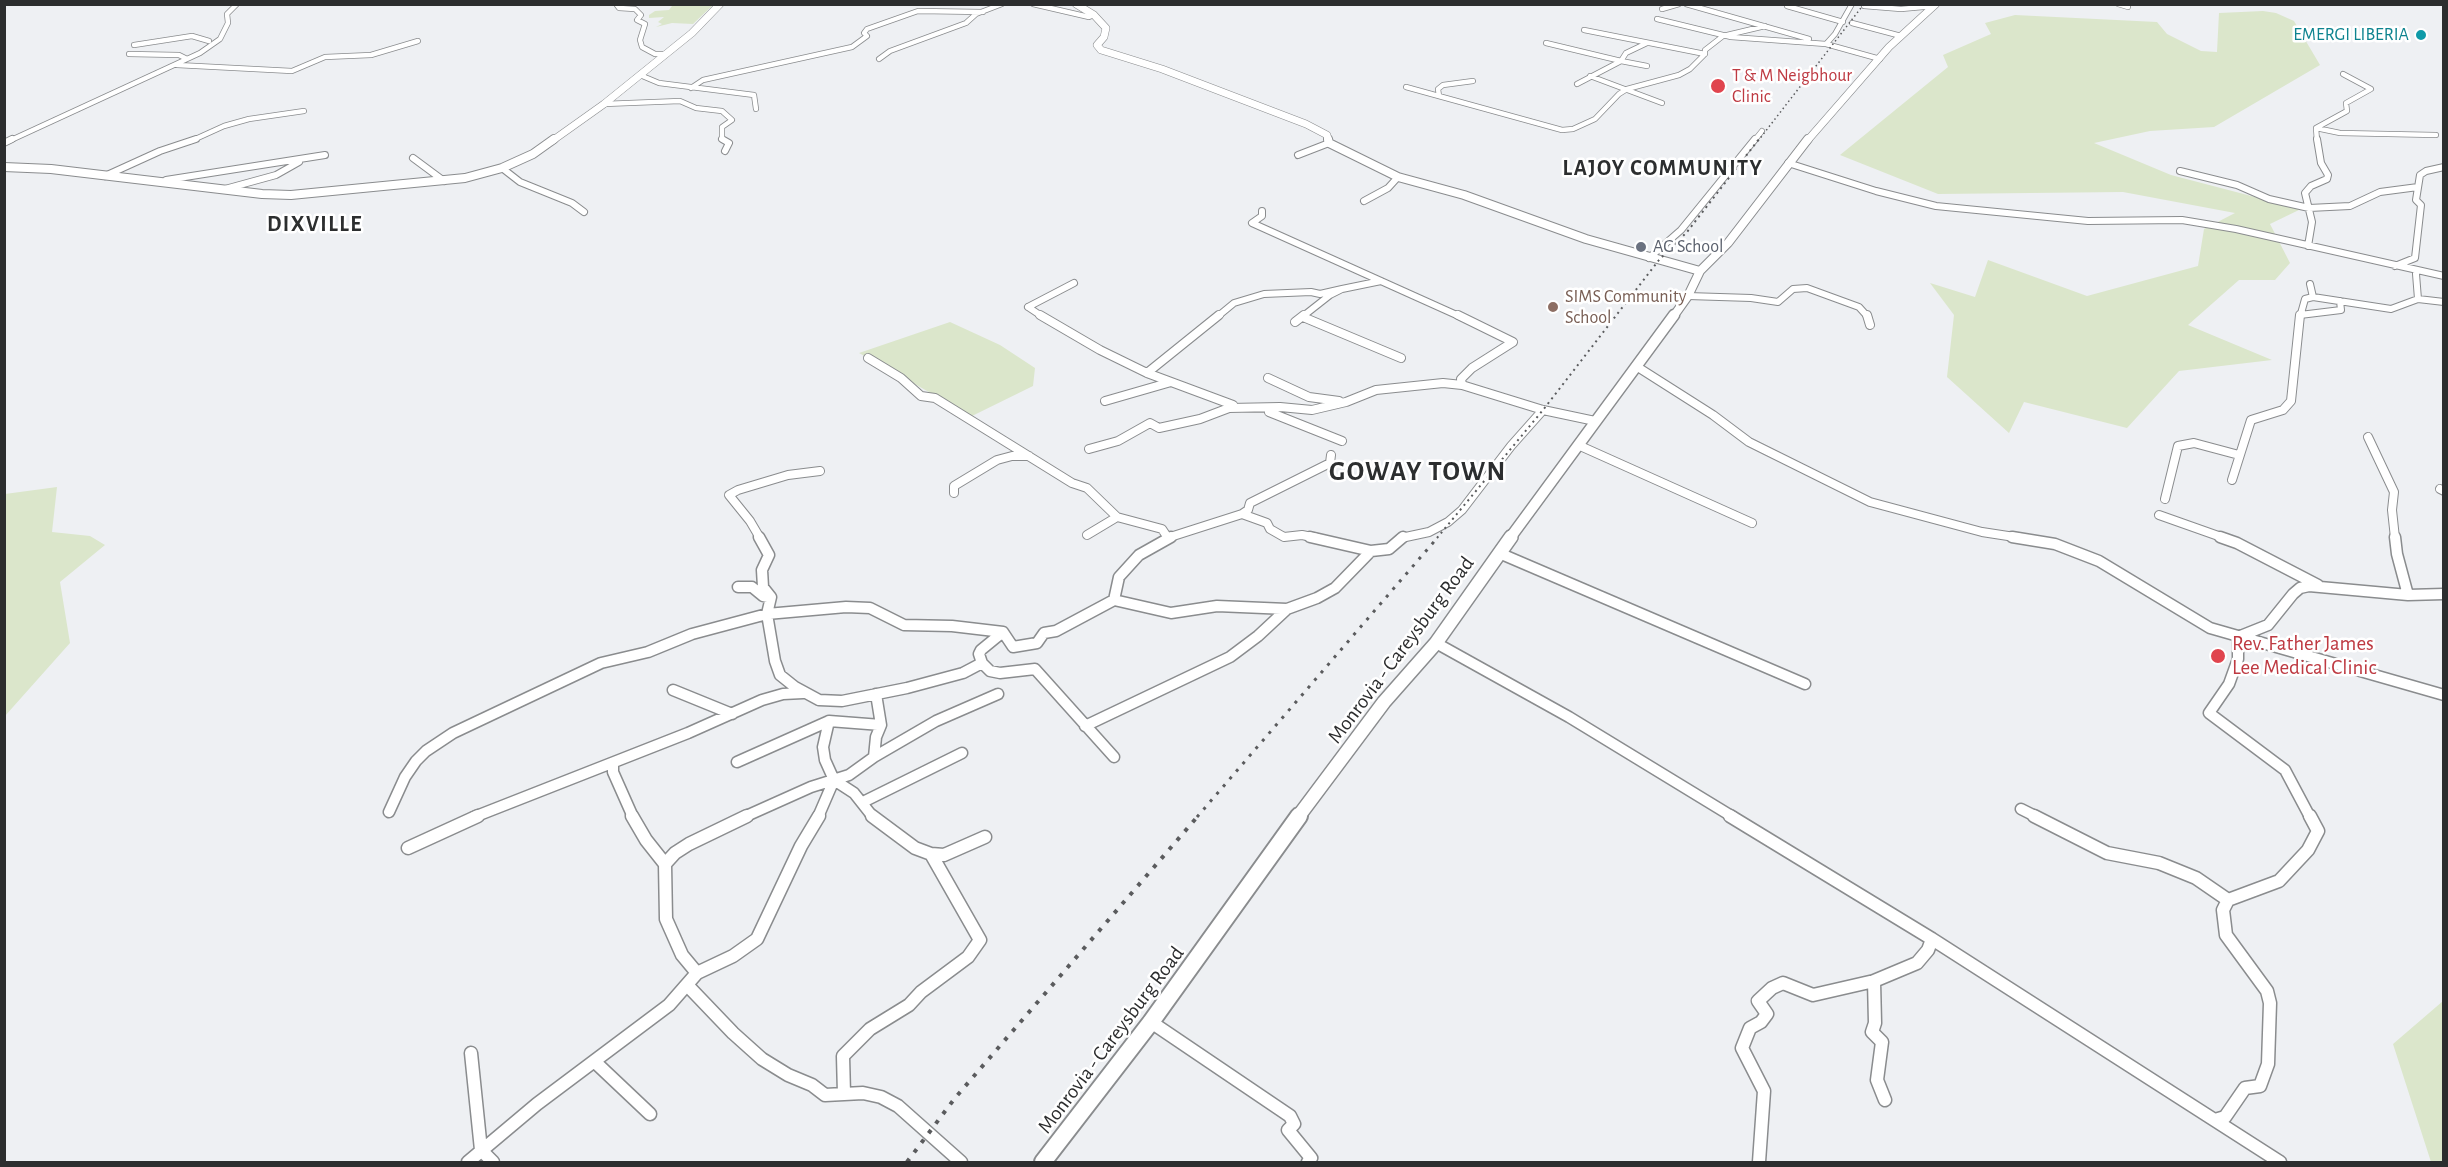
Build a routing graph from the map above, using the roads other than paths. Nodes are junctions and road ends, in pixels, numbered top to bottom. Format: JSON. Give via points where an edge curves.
{"nodes":[{"id":1,"x":237,"y":4,"type":"edge"},
{"id":2,"x":616,"y":4,"type":"edge"},
{"id":3,"x":720,"y":4,"type":"edge"},
{"id":4,"x":1002,"y":4,"type":"edge"},
{"id":5,"x":1033,"y":4,"type":"edge"},
{"id":6,"x":1076,"y":4,"type":"edge"},
{"id":7,"x":1679,"y":4,"type":"edge"},
{"id":8,"x":1686,"y":4,"type":"edge"},
{"id":9,"x":1852,"y":4,"type":"edge"},
{"id":10,"x":1885,"y":4,"type":"edge"},
{"id":11,"x":2118,"y":4,"type":"edge"},
{"id":12,"x":1865,"y":5,"type":"edge"},
{"id":13,"x":1787,"y":6,"type":"dead end"},
{"id":14,"x":1934,"y":6,"type":"edge"},
{"id":15,"x":1918,"y":7,"type":"junction"},
{"id":16,"x":2128,"y":7,"type":"dead end"},
{"id":17,"x":1662,"y":9,"type":"dead end"},
{"id":18,"x":983,"y":12,"type":"junction"},
{"id":19,"x":1858,"y":13,"type":"dead end"},
{"id":20,"x":1094,"y":15,"type":"junction"},
{"id":21,"x":1657,"y":19,"type":"dead end"},
{"id":22,"x":1843,"y":22,"type":"junction"},
{"id":23,"x":1852,"y":23,"type":"dead end"},
{"id":24,"x":1765,"y":26,"type":"junction"},
{"id":25,"x":1584,"y":30,"type":"dead end"},
{"id":26,"x":1723,"y":36,"type":"junction"},
{"id":27,"x":1901,"y":36,"type":"junction"},
{"id":28,"x":418,"y":41,"type":"dead end"},
{"id":29,"x":1546,"y":43,"type":"dead end"},
{"id":30,"x":1650,"y":43,"type":"junction"},
{"id":31,"x":1826,"y":44,"type":"junction"},
{"id":32,"x":134,"y":45,"type":"dead end"},
{"id":33,"x":209,"y":45,"type":"junction"},
{"id":34,"x":129,"y":54,"type":"dead end"},
{"id":35,"x":665,"y":54,"type":"junction"},
{"id":36,"x":1705,"y":54,"type":"junction"},
{"id":37,"x":187,"y":58,"type":"junction"},
{"id":38,"x":1880,"y":58,"type":"junction"},
{"id":39,"x":879,"y":59,"type":"dead end"},
{"id":40,"x":1621,"y":61,"type":"junction"},
{"id":41,"x":174,"y":65,"type":"junction"},
{"id":42,"x":1647,"y":66,"type":"dead end"},
{"id":43,"x":247,"y":68,"type":"junction"},
{"id":44,"x":2343,"y":74,"type":"dead end"},
{"id":45,"x":640,"y":75,"type":"junction"},
{"id":46,"x":235,"y":76,"type":"dead end"},
{"id":47,"x":1590,"y":76,"type":"junction"},
{"id":48,"x":1473,"y":81,"type":"dead end"},
{"id":49,"x":1577,"y":84,"type":"dead end"},
{"id":50,"x":1406,"y":87,"type":"dead end"},
{"id":51,"x":692,"y":88,"type":"junction"},
{"id":52,"x":1627,"y":89,"type":"junction"},
{"id":53,"x":1439,"y":96,"type":"junction"},
{"id":54,"x":604,"y":104,"type":"junction"},
{"id":55,"x":1662,"y":104,"type":"dead end"},
{"id":56,"x":756,"y":109,"type":"dead end"},
{"id":57,"x":304,"y":111,"type":"dead end"},
{"id":58,"x":2316,"y":128,"type":"junction"},
{"id":59,"x":1762,"y":131,"type":"dead end"},
{"id":60,"x":2436,"y":135,"type":"dead end"},
{"id":61,"x":1329,"y":142,"type":"junction"},
{"id":62,"x":4,"y":143,"type":"edge"},
{"id":63,"x":335,"y":150,"type":"dead end"},
{"id":64,"x":725,"y":151,"type":"dead end"},
{"id":65,"x":325,"y":155,"type":"junction"},
{"id":66,"x":1298,"y":155,"type":"dead end"},
{"id":67,"x":413,"y":158,"type":"dead end"},
{"id":68,"x":1788,"y":163,"type":"junction"},
{"id":69,"x":4,"y":166,"type":"edge"},
{"id":70,"x":2444,"y":166,"type":"edge"},
{"id":71,"x":502,"y":168,"type":"junction"},
{"id":72,"x":2180,"y":171,"type":"dead end"},
{"id":73,"x":105,"y":176,"type":"junction"},
{"id":74,"x":1398,"y":177,"type":"junction"},
{"id":75,"x":166,"y":180,"type":"dead end"},
{"id":76,"x":444,"y":181,"type":"junction"},
{"id":77,"x":224,"y":189,"type":"junction"},
{"id":78,"x":2416,"y":189,"type":"junction"},
{"id":79,"x":1364,"y":201,"type":"dead end"},
{"id":80,"x":2309,"y":208,"type":"junction"},
{"id":81,"x":584,"y":212,"type":"dead end"},
{"id":82,"x":1262,"y":212,"type":"dead end"},
{"id":83,"x":2308,"y":246,"type":"junction"},
{"id":84,"x":1649,"y":258,"type":"junction"},
{"id":85,"x":2395,"y":266,"type":"junction"},
{"id":86,"x":1700,"y":271,"type":"junction"},
{"id":87,"x":2416,"y":274,"type":"dead end"},
{"id":88,"x":2444,"y":276,"type":"edge"},
{"id":89,"x":1381,"y":281,"type":"junction"},
{"id":90,"x":1074,"y":283,"type":"dead end"},
{"id":91,"x":2310,"y":284,"type":"dead end"},
{"id":92,"x":1342,"y":289,"type":"junction"},
{"id":93,"x":1688,"y":296,"type":"junction"},
{"id":94,"x":2313,"y":297,"type":"junction"},
{"id":95,"x":2418,"y":299,"type":"junction"},
{"id":96,"x":2340,"y":301,"type":"junction"},
{"id":97,"x":2444,"y":302,"type":"edge"},
{"id":98,"x":2300,"y":315,"type":"junction"},
{"id":99,"x":1303,"y":317,"type":"junction"},
{"id":100,"x":1295,"y":322,"type":"dead end"},
{"id":101,"x":1870,"y":325,"type":"dead end"},
{"id":102,"x":868,"y":358,"type":"dead end"},
{"id":103,"x":1401,"y":358,"type":"dead end"},
{"id":104,"x":1636,"y":366,"type":"junction"},
{"id":105,"x":1147,"y":373,"type":"junction"},
{"id":106,"x":1268,"y":378,"type":"dead end"},
{"id":107,"x":1171,"y":382,"type":"junction"},
{"id":108,"x":1462,"y":385,"type":"junction"},
{"id":109,"x":1105,"y":401,"type":"dead end"},
{"id":110,"x":1346,"y":402,"type":"junction"},
{"id":111,"x":1244,"y":407,"type":"junction"},
{"id":112,"x":1543,"y":410,"type":"junction"},
{"id":113,"x":1269,"y":412,"type":"dead end"},
{"id":114,"x":1595,"y":421,"type":"junction"},
{"id":115,"x":2368,"y":436,"type":"dead end"},
{"id":116,"x":1342,"y":441,"type":"dead end"},
{"id":117,"x":1578,"y":444,"type":"junction"},
{"id":118,"x":1089,"y":449,"type":"dead end"},
{"id":119,"x":1331,"y":455,"type":"dead end"},
{"id":120,"x":2240,"y":455,"type":"junction"},
{"id":121,"x":1031,"y":456,"type":"junction"},
{"id":122,"x":820,"y":471,"type":"dead end"},
{"id":123,"x":2232,"y":480,"type":"dead end"},
{"id":124,"x":954,"y":493,"type":"dead end"},
{"id":125,"x":2165,"y":499,"type":"dead end"},
{"id":126,"x":1242,"y":514,"type":"junction"},
{"id":127,"x":2159,"y":514,"type":"dead end"},
{"id":128,"x":1117,"y":517,"type":"junction"},
{"id":129,"x":1752,"y":522,"type":"dead end"},
{"id":130,"x":1087,"y":535,"type":"dead end"},
{"id":131,"x":1168,"y":538,"type":"junction"},
{"id":132,"x":1371,"y":551,"type":"junction"},
{"id":133,"x":1499,"y":553,"type":"junction"},
{"id":134,"x":2318,"y":585,"type":"junction"},
{"id":135,"x":738,"y":587,"type":"dead end"},
{"id":136,"x":2409,"y":595,"type":"junction"},
{"id":137,"x":2443,"y":595,"type":"edge"},
{"id":138,"x":771,"y":597,"type":"junction"},
{"id":139,"x":1114,"y":600,"type":"junction"},
{"id":140,"x":1287,"y":609,"type":"junction"},
{"id":141,"x":767,"y":614,"type":"junction"},
{"id":142,"x":1003,"y":632,"type":"junction"},
{"id":143,"x":2238,"y":637,"type":"junction"},
{"id":144,"x":1436,"y":643,"type":"junction"},
{"id":145,"x":982,"y":663,"type":"junction"},
{"id":146,"x":1805,"y":684,"type":"dead end"},
{"id":147,"x":673,"y":690,"type":"dead end"},
{"id":148,"x":806,"y":693,"type":"junction"},
{"id":149,"x":876,"y":694,"type":"junction"},
{"id":150,"x":998,"y":694,"type":"dead end"},
{"id":151,"x":2444,"y":695,"type":"edge"},
{"id":152,"x":732,"y":714,"type":"junction"},
{"id":153,"x":829,"y":721,"type":"junction"},
{"id":154,"x":881,"y":725,"type":"junction"},
{"id":155,"x":1085,"y":726,"type":"junction"},
{"id":156,"x":962,"y":753,"type":"dead end"},
{"id":157,"x":874,"y":757,"type":"junction"},
{"id":158,"x":1114,"y":757,"type":"dead end"},
{"id":159,"x":737,"y":762,"type":"dead end"},
{"id":160,"x":613,"y":763,"type":"junction"},
{"id":161,"x":834,"y":780,"type":"junction"},
{"id":162,"x":863,"y":801,"type":"junction"},
{"id":163,"x":2021,"y":809,"type":"dead end"},
{"id":164,"x":389,"y":812,"type":"dead end"},
{"id":165,"x":985,"y":837,"type":"dead end"},
{"id":166,"x":408,"y":848,"type":"dead end"},
{"id":167,"x":931,"y":854,"type":"junction"},
{"id":168,"x":665,"y":864,"type":"junction"},
{"id":169,"x":2228,"y":900,"type":"junction"},
{"id":170,"x":1932,"y":939,"type":"junction"},
{"id":171,"x":697,"y":972,"type":"junction"},
{"id":172,"x":1874,"y":981,"type":"junction"},
{"id":173,"x":688,"y":986,"type":"junction"},
{"id":174,"x":1151,"y":1022,"type":"junction"},
{"id":175,"x":471,"y":1053,"type":"dead end"},
{"id":176,"x":595,"y":1062,"type":"junction"},
{"id":177,"x":844,"y":1094,"type":"junction"},
{"id":178,"x":1885,"y":1100,"type":"dead end"},
{"id":179,"x":650,"y":1114,"type":"dead end"},
{"id":180,"x":2215,"y":1120,"type":"junction"},
{"id":181,"x":481,"y":1150,"type":"junction"},
{"id":182,"x":468,"y":1162,"type":"edge"},
{"id":183,"x":493,"y":1162,"type":"edge"},
{"id":184,"x":961,"y":1162,"type":"edge"},
{"id":185,"x":1043,"y":1162,"type":"edge"},
{"id":186,"x":1308,"y":1162,"type":"edge"},
{"id":187,"x":1759,"y":1162,"type":"edge"},
{"id":188,"x":2280,"y":1162,"type":"edge"}],
"edges":[{"from":1,"to":33,"type":"street","via":[[227,15],[223,35]]},
{"from":2,"to":35,"type":"street","via":[[619,8],[635,9],[641,15],[637,20],[645,24],[642,47]]},
{"from":3,"to":35,"type":"main road"},
{"from":4,"to":18,"type":"street"},
{"from":5,"to":20,"type":"street"},
{"from":6,"to":20,"type":"main road"},
{"from":7,"to":17,"type":"street"},
{"from":8,"to":24,"type":"street"},
{"from":9,"to":22,"type":"street"},
{"from":10,"to":15,"type":"street"},
{"from":11,"to":16,"type":"street"},
{"from":12,"to":15,"type":"street"},
{"from":12,"to":19,"type":"street"},
{"from":13,"to":22,"type":"street"},
{"from":14,"to":15,"type":"street"},
{"from":14,"to":27,"type":"main road","name":"Monrovia - Careysburg Road"},
{"from":18,"to":39,"type":"street","via":[[966,23],[906,44]]},
{"from":18,"to":51,"type":"street","via":[[918,11],[867,29],[867,36],[852,47],[703,80]]},
{"from":20,"to":61,"type":"main road","via":[[1106,28],[1097,45],[1101,50],[1306,124],[1327,135]]},
{"from":21,"to":26,"type":"street"},
{"from":22,"to":31,"type":"street"},
{"from":23,"to":27,"type":"street"},
{"from":24,"to":26,"type":"street"},
{"from":24,"to":31,"type":"street"},
{"from":25,"to":30,"type":"street"},
{"from":26,"to":31,"type":"street"},
{"from":26,"to":36,"type":"street"},
{"from":27,"to":38,"type":"main road","name":"Monrovia - Careysburg Road"},
{"from":28,"to":43,"type":"street","via":[[375,55],[325,57],[292,71]]},
{"from":29,"to":40,"type":"street"},
{"from":30,"to":36,"type":"street"},
{"from":30,"to":40,"type":"street","via":[[1626,53]]},
{"from":31,"to":38,"type":"street"},
{"from":32,"to":33,"type":"street","via":[[192,36]]},
{"from":33,"to":37,"type":"street"},
{"from":34,"to":37,"type":"street"},
{"from":35,"to":45,"type":"main road"},
{"from":36,"to":52,"type":"street","via":[[1686,72]]},
{"from":37,"to":41,"type":"street"},
{"from":38,"to":68,"type":"main road","name":"Monrovia - Careysburg Road"},
{"from":40,"to":42,"type":"street"},
{"from":40,"to":47,"type":"street"},
{"from":41,"to":43,"type":"street"},
{"from":41,"to":62,"type":"street"},
{"from":43,"to":46,"type":"street"},
{"from":44,"to":58,"type":"street","via":[[2371,90],[2350,99],[2347,111]]},
{"from":45,"to":51,"type":"street","via":[[659,83]]},
{"from":45,"to":54,"type":"main road"},
{"from":47,"to":49,"type":"street"},
{"from":47,"to":52,"type":"street"},
{"from":48,"to":53,"type":"street","via":[[1443,85],[1438,89]]},
{"from":50,"to":53,"type":"street"},
{"from":51,"to":56,"type":"street","via":[[754,94]]},
{"from":52,"to":53,"type":"street","via":[[1595,119],[1568,130]]},
{"from":52,"to":55,"type":"street"},
{"from":54,"to":64,"type":"street","via":[[680,101],[696,108],[722,111],[732,120],[722,128],[722,139],[729,143]]},
{"from":54,"to":71,"type":"main road","via":[[533,154]]},
{"from":57,"to":73,"type":"street","via":[[224,126]]},
{"from":58,"to":60,"type":"street","via":[[2340,133]]},
{"from":58,"to":80,"type":"street","via":[[2317,148],[2328,176],[2305,193]]},
{"from":59,"to":84,"type":"street","via":[[1686,225]]},
{"from":61,"to":66,"type":"street"},
{"from":61,"to":74,"type":"main road"},
{"from":63,"to":65,"type":"street"},
{"from":65,"to":75,"type":"street"},
{"from":65,"to":77,"type":"street","via":[[299,162],[276,175]]},
{"from":67,"to":76,"type":"street"},
{"from":68,"to":83,"type":"street","via":[[1936,206],[2088,221],[2182,220]]},
{"from":68,"to":86,"type":"main road","name":"Monrovia - Careysburg Road","via":[[1728,243]]},
{"from":69,"to":73,"type":"main road"},
{"from":70,"to":78,"type":"street","via":[[2420,175]]},
{"from":71,"to":76,"type":"main road"},
{"from":71,"to":81,"type":"street","via":[[520,182]]},
{"from":72,"to":80,"type":"street"},
{"from":73,"to":77,"type":"main road"},
{"from":74,"to":79,"type":"street","via":[[1388,188]]},
{"from":74,"to":84,"type":"main road"},
{"from":76,"to":77,"type":"main road","via":[[291,195]]},
{"from":78,"to":80,"type":"street","via":[[2380,192],[2349,206]]},
{"from":78,"to":85,"type":"street","via":[[2416,200],[2421,206],[2415,258]]},
{"from":80,"to":83,"type":"street","via":[[2312,222]]},
{"from":82,"to":89,"type":"street","via":[[1252,223]]},
{"from":83,"to":85,"type":"street"},
{"from":84,"to":86,"type":"main road"},
{"from":85,"to":88,"type":"street"},
{"from":86,"to":93,"type":"main road","name":"Monrovia - Careysburg Road"},
{"from":87,"to":95,"type":"street"},
{"from":89,"to":92,"type":"street"},
{"from":89,"to":108,"type":"street","via":[[1514,342],[1472,368],[1461,379]]},
{"from":90,"to":105,"type":"street","via":[[1028,307],[1056,326]]},
{"from":91,"to":94,"type":"street"},
{"from":92,"to":99,"type":"street"},
{"from":92,"to":105,"type":"street","via":[[1320,294],[1264,294],[1234,303]]},
{"from":93,"to":101,"type":"street","via":[[1778,302],[1792,289],[1807,288],[1859,308]]},
{"from":93,"to":104,"type":"main road","name":"Monrovia - Careysburg Road"},
{"from":94,"to":96,"type":"street"},
{"from":94,"to":98,"type":"street","via":[[2305,299]]},
{"from":95,"to":96,"type":"street","via":[[2391,309]]},
{"from":95,"to":97,"type":"street"},
{"from":96,"to":98,"type":"street","via":[[2341,310]]},
{"from":98,"to":120,"type":"street","via":[[2290,401],[2283,410],[2250,420]]},
{"from":99,"to":100,"type":"street"},
{"from":99,"to":103,"type":"street"},
{"from":102,"to":121,"type":"street","via":[[921,396],[935,399]]},
{"from":104,"to":114,"type":"main road","name":"Monrovia - Careysburg Road"},
{"from":104,"to":143,"type":"street","via":[[1749,442],[1848,492],[1892,509],[1982,532],[2055,544],[2100,561],[2210,628]]},
{"from":105,"to":107,"type":"street"},
{"from":106,"to":110,"type":"street","via":[[1309,397]]},
{"from":107,"to":109,"type":"street"},
{"from":107,"to":111,"type":"street","via":[[1220,402]]},
{"from":108,"to":110,"type":"street","via":[[1443,383],[1376,390]]},
{"from":108,"to":112,"type":"street"},
{"from":110,"to":111,"type":"street","via":[[1308,410]]},
{"from":111,"to":118,"type":"street","via":[[1159,428],[1150,423],[1118,441]]},
{"from":112,"to":114,"type":"street"},
{"from":112,"to":132,"type":"street","via":[[1454,517],[1429,532],[1404,536],[1389,549]]},
{"from":113,"to":116,"type":"street"},
{"from":114,"to":117,"type":"main road","name":"Monrovia - Careysburg Road"},
{"from":115,"to":136,"type":"street","via":[[2394,492],[2397,554]]},
{"from":117,"to":129,"type":"street"},
{"from":117,"to":133,"type":"main road","name":"Monrovia - Careysburg Road"},
{"from":119,"to":126,"type":"street","via":[[1330,463],[1250,503]]},
{"from":120,"to":123,"type":"street"},
{"from":120,"to":125,"type":"street","via":[[2194,443],[2178,447]]},
{"from":121,"to":124,"type":"street","via":[[997,460],[954,486]]},
{"from":121,"to":128,"type":"street","via":[[1072,483],[1087,488]]},
{"from":122,"to":138,"type":"street","via":[[788,475],[729,495],[769,555],[762,570],[763,587]]},
{"from":126,"to":131,"type":"street"},
{"from":126,"to":132,"type":"street","via":[[1267,523],[1270,530],[1284,537],[1302,535]]},
{"from":127,"to":134,"type":"street","via":[[2237,543]]},
{"from":128,"to":130,"type":"street"},
{"from":128,"to":131,"type":"street","via":[[1162,529]]},
{"from":131,"to":139,"type":"street","via":[[1139,555],[1119,577]]},
{"from":132,"to":140,"type":"street","via":[[1335,588]]},
{"from":133,"to":144,"type":"main road","name":"Monrovia - Careysburg Road"},
{"from":133,"to":146,"type":"street"},
{"from":134,"to":136,"type":"street"},
{"from":134,"to":143,"type":"street","via":[[2300,588],[2268,625]]},
{"from":135,"to":138,"type":"street","via":[[752,587]]},
{"from":136,"to":137,"type":"street"},
{"from":138,"to":141,"type":"street"},
{"from":139,"to":140,"type":"street","via":[[1171,613],[1216,606]]},
{"from":139,"to":142,"type":"street","via":[[1056,631],[1044,633],[1037,643],[1013,647]]},
{"from":140,"to":155,"type":"street","via":[[1230,657]]},
{"from":141,"to":142,"type":"street","via":[[870,608],[904,625]]},
{"from":141,"to":148,"type":"street","via":[[780,675]]},
{"from":141,"to":164,"type":"street","via":[[601,663],[453,733],[416,761]]},
{"from":142,"to":145,"type":"street","via":[[978,654]]},
{"from":143,"to":151,"type":"street"},
{"from":143,"to":169,"type":"street","via":[[2238,659],[2229,684],[2209,713],[2285,770],[2318,831],[2308,850],[2279,881]]},
{"from":144,"to":170,"type":"street","via":[[1569,717]]},
{"from":144,"to":174,"type":"main road","name":"Monrovia - Careysburg Road","via":[[1370,720]]},
{"from":145,"to":149,"type":"street","via":[[963,673]]},
{"from":145,"to":155,"type":"street","via":[[990,671],[1000,673],[1035,669]]},
{"from":147,"to":152,"type":"street"},
{"from":148,"to":149,"type":"street","via":[[819,700],[842,701]]},
{"from":148,"to":152,"type":"street","via":[[783,694]]},
{"from":149,"to":154,"type":"street"},
{"from":150,"to":157,"type":"street","via":[[936,721]]},
{"from":152,"to":160,"type":"street"},
{"from":153,"to":154,"type":"street"},
{"from":153,"to":159,"type":"street"},
{"from":153,"to":161,"type":"street","via":[[824,754]]},
{"from":154,"to":157,"type":"street"},
{"from":155,"to":158,"type":"street"},
{"from":156,"to":162,"type":"street"},
{"from":157,"to":161,"type":"street","via":[[849,775]]},
{"from":160,"to":166,"type":"street","via":[[492,809]]},
{"from":160,"to":168,"type":"street","via":[[627,807]]},
{"from":161,"to":162,"type":"street"},
{"from":161,"to":168,"type":"street","via":[[710,833]]},
{"from":161,"to":171,"type":"street","via":[[757,939],[733,956]]},
{"from":162,"to":167,"type":"street","via":[[875,819],[915,848]]},
{"from":163,"to":169,"type":"street","via":[[2107,854],[2159,864],[2196,878]]},
{"from":165,"to":167,"type":"street","via":[[944,855]]},
{"from":167,"to":177,"type":"street","via":[[980,940],[968,957],[909,1005],[870,1029],[843,1056]]},
{"from":168,"to":171,"type":"street","via":[[666,919],[682,955]]},
{"from":169,"to":180,"type":"street","via":[[2223,910],[2226,935],[2260,978],[2270,1003],[2268,1064],[2260,1086],[2245,1088],[2226,1117]]},
{"from":170,"to":172,"type":"street","via":[[1917,963]]},
{"from":170,"to":180,"type":"street"},
{"from":171,"to":173,"type":"street"},
{"from":172,"to":178,"type":"street","via":[[1872,1032],[1882,1042],[1877,1080]]},
{"from":172,"to":187,"type":"street","via":[[1813,995],[1784,983],[1758,1001],[1767,1014],[1750,1028],[1742,1048],[1764,1091]]},
{"from":173,"to":176,"type":"street"},
{"from":173,"to":177,"type":"street","via":[[762,1059],[825,1095]]},
{"from":174,"to":185,"type":"main road","name":"Monrovia - Careysburg Road"},
{"from":174,"to":186,"type":"street","via":[[1290,1116],[1294,1124],[1288,1130],[1311,1158]]},
{"from":175,"to":181,"type":"street"},
{"from":176,"to":179,"type":"street"},
{"from":176,"to":181,"type":"street"},
{"from":177,"to":184,"type":"street","via":[[881,1097],[898,1106]]},
{"from":180,"to":188,"type":"street"},
{"from":181,"to":182,"type":"street"},
{"from":181,"to":183,"type":"street"}]}
